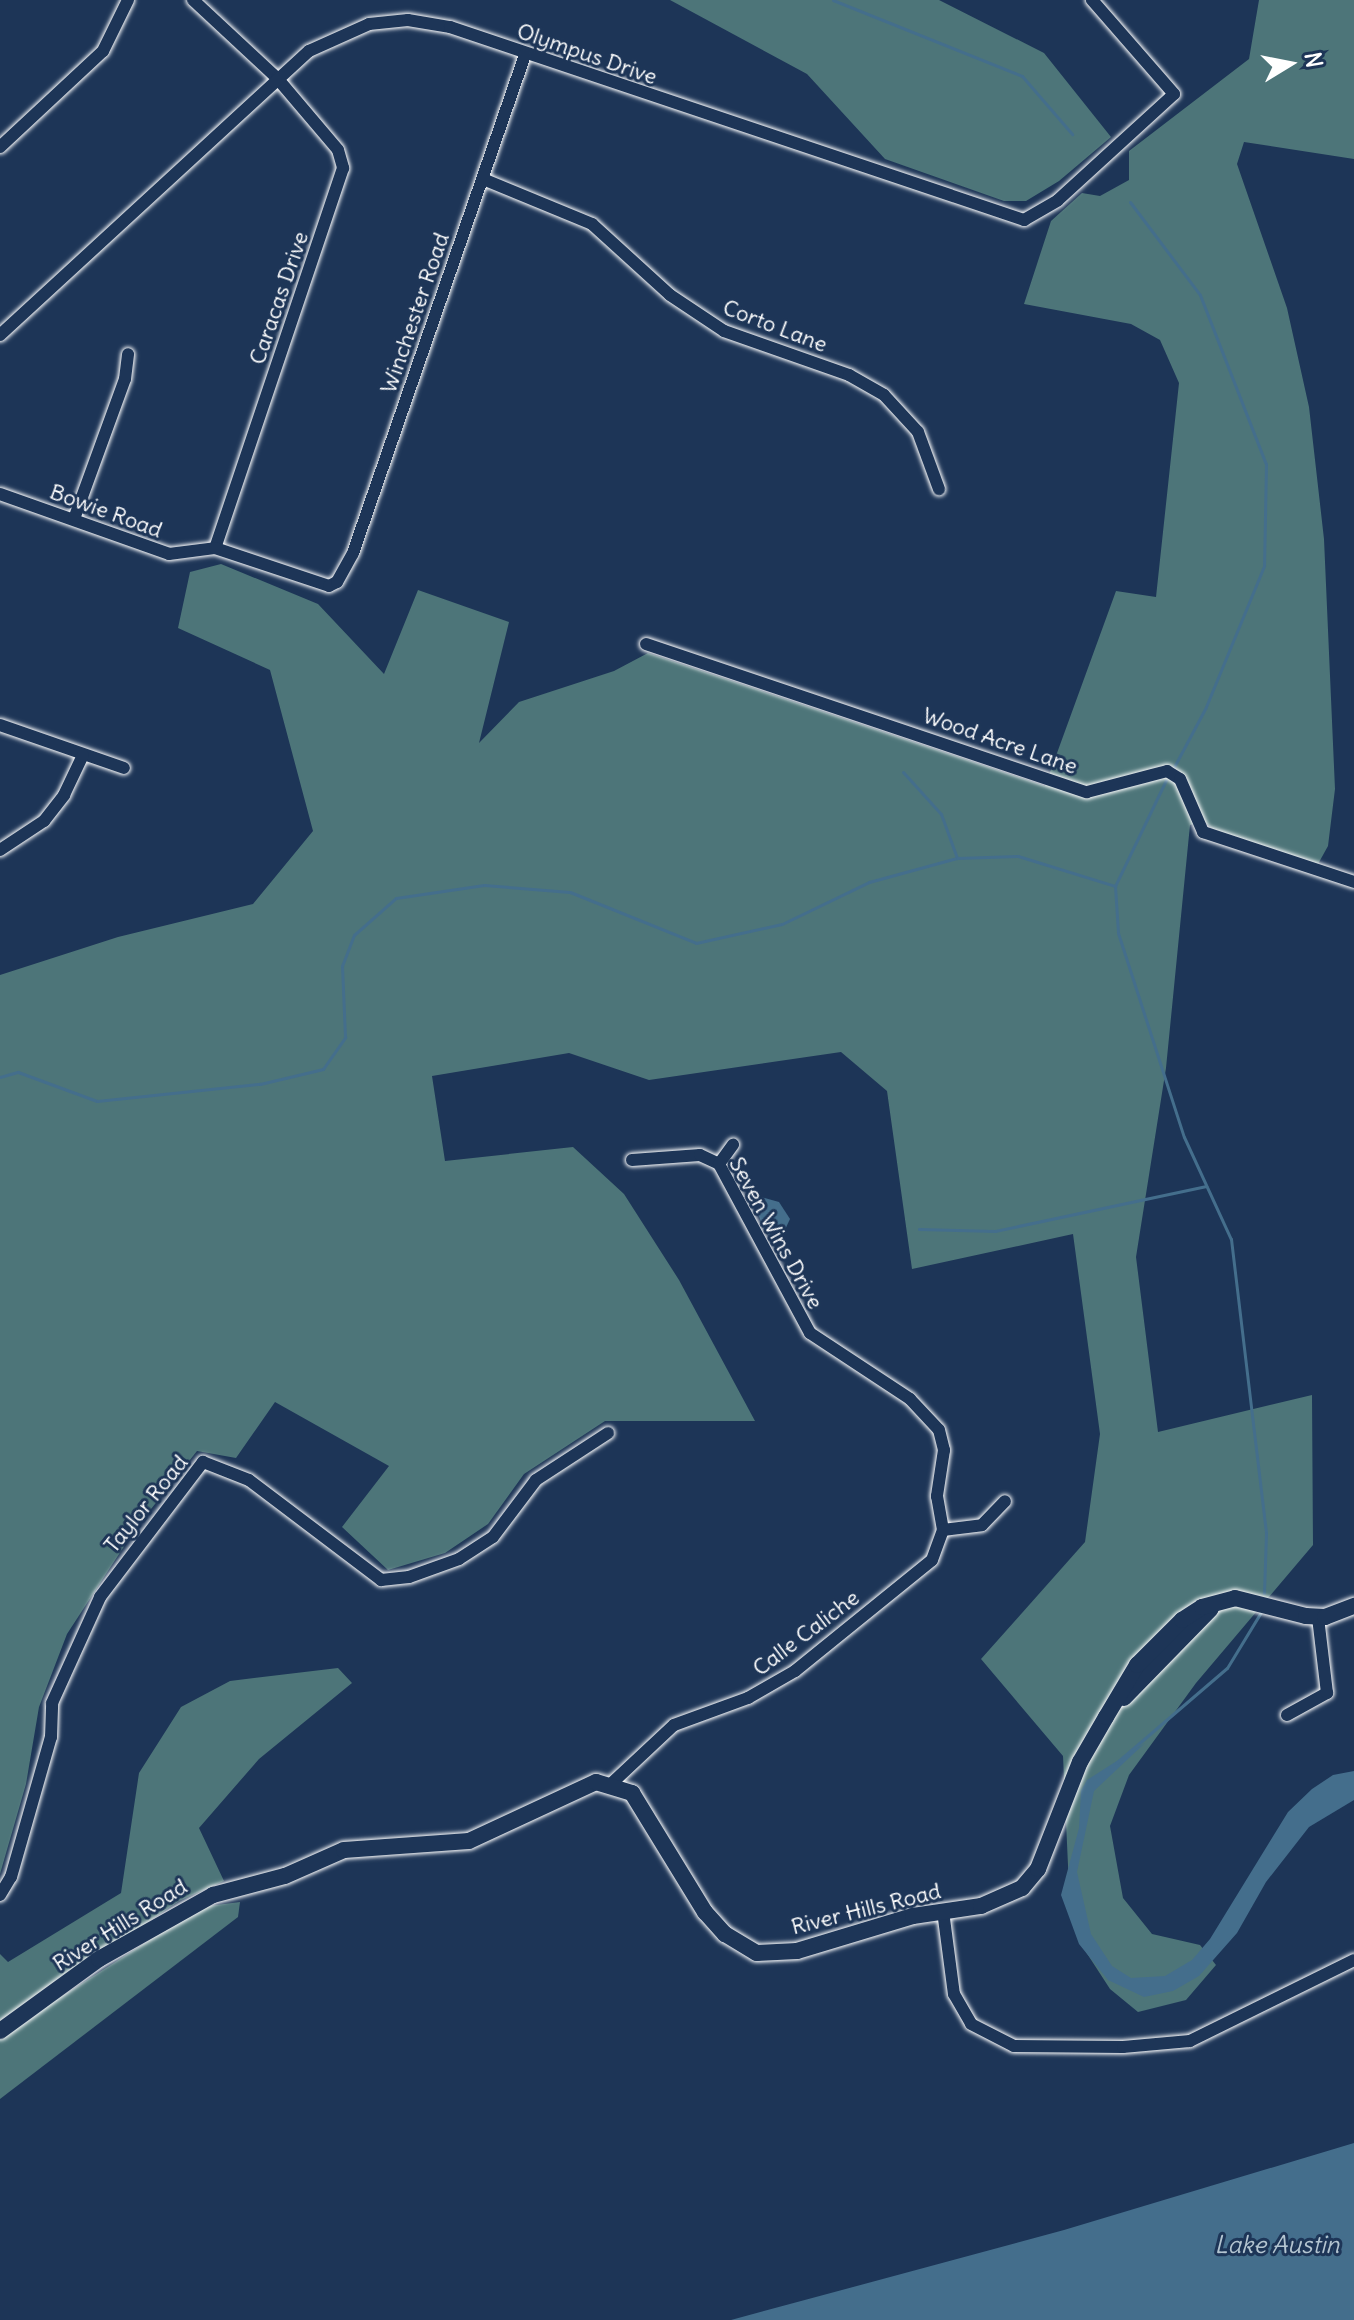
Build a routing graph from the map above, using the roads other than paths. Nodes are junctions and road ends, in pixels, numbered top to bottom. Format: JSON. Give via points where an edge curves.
{"nodes":[{"id":1,"x":128,"y":0,"type":"edge"},
{"id":2,"x":193,"y":0,"type":"edge"},
{"id":3,"x":1092,"y":0,"type":"edge"},
{"id":4,"x":525,"y":55,"type":"junction"},
{"id":5,"x":277,"y":78,"type":"junction"},
{"id":6,"x":0,"y":147,"type":"edge"},
{"id":7,"x":483,"y":179,"type":"junction"},
{"id":8,"x":0,"y":335,"type":"edge"},
{"id":9,"x":128,"y":354,"type":"dead end"},
{"id":10,"x":939,"y":489,"type":"dead end"},
{"id":11,"x":0,"y":494,"type":"edge"},
{"id":12,"x":74,"y":519,"type":"junction"},
{"id":13,"x":215,"y":548,"type":"junction"},
{"id":14,"x":337,"y":582,"type":"joint"},
{"id":15,"x":646,"y":644,"type":"dead end"},
{"id":16,"x":0,"y":725,"type":"edge"},
{"id":17,"x":83,"y":755,"type":"junction"},
{"id":18,"x":124,"y":768,"type":"dead end"},
{"id":19,"x":0,"y":850,"type":"edge"},
{"id":20,"x":1354,"y":882,"type":"edge"},
{"id":21,"x":733,"y":1145,"type":"dead end"},
{"id":22,"x":632,"y":1160,"type":"dead end"},
{"id":23,"x":719,"y":1164,"type":"junction"},
{"id":24,"x":608,"y":1433,"type":"dead end"},
{"id":25,"x":1005,"y":1501,"type":"dead end"},
{"id":26,"x":943,"y":1530,"type":"junction"},
{"id":27,"x":1354,"y":1606,"type":"edge"},
{"id":28,"x":1318,"y":1617,"type":"junction"},
{"id":29,"x":1287,"y":1715,"type":"dead end"},
{"id":30,"x":612,"y":1783,"type":"junction"},
{"id":31,"x":0,"y":1895,"type":"edge"},
{"id":32,"x":943,"y":1911,"type":"junction"},
{"id":33,"x":1354,"y":1960,"type":"edge"},
{"id":34,"x":0,"y":2031,"type":"edge"}],
"edges":[{"from":1,"to":6,"type":"street","via":[[103,51]]},
{"from":2,"to":5,"type":"street","name":"Caracas Drive"},
{"from":3,"to":4,"type":"street","name":"Olympus Drive","via":[[1174,94],[1058,200],[1024,220]]},
{"from":4,"to":5,"type":"street","name":"Olympus Drive","via":[[450,27],[408,20],[338,34]]},
{"from":4,"to":7,"type":"street","name":"Winchester Road"},
{"from":5,"to":8,"type":"street","name":"Olympus Drive"},
{"from":5,"to":13,"type":"street","name":"Caracas Drive","via":[[338,150],[343,168]]},
{"from":7,"to":10,"type":"street","name":"Corto Lane","via":[[592,224],[670,295],[724,331],[849,375],[884,395],[918,432]]},
{"from":7,"to":14,"type":"street","name":"Winchester Road","via":[[353,553]]},
{"from":9,"to":12,"type":"street","via":[[125,379]]},
{"from":11,"to":12,"type":"street","name":"Bowie Road"},
{"from":12,"to":13,"type":"street","name":"Bowie Road","via":[[169,554]]},
{"from":13,"to":14,"type":"street","name":"Bowie Road","via":[[329,586]]},
{"from":15,"to":20,"type":"street","name":"Wood Acre Lane","via":[[1087,792],[1167,771],[1180,779],[1203,832]]},
{"from":16,"to":17,"type":"street"},
{"from":17,"to":18,"type":"street"},
{"from":17,"to":19,"type":"street","via":[[44,821]]},
{"from":21,"to":23,"type":"street"},
{"from":22,"to":23,"type":"street","name":"Seven Wins Drive","via":[[700,1155]]},
{"from":23,"to":26,"type":"street","name":"Seven Wins Drive","via":[[810,1333],[910,1399],[939,1430],[944,1464],[937,1496]]},
{"from":24,"to":31,"type":"street","name":"Taylor Road","via":[[536,1480],[493,1537],[459,1559],[409,1577],[381,1580],[249,1480],[203,1462],[100,1597],[52,1703],[51,1737],[11,1877]]},
{"from":25,"to":26,"type":"street","via":[[982,1525]]},
{"from":26,"to":30,"type":"street","name":"Calle Caliche","via":[[932,1560],[795,1671],[748,1698],[674,1725]]},
{"from":27,"to":28,"type":"street"},
{"from":28,"to":29,"type":"street","via":[[1327,1693]]},
{"from":28,"to":32,"type":"street","name":"River Hills Road","via":[[1255,1599],[1218,1601],[1106,1717],[1080,1762],[1038,1869],[1003,1899]]},
{"from":30,"to":32,"type":"street","name":"River Hills Road","via":[[640,1803],[705,1912],[725,1934],[757,1953],[797,1951]]},
{"from":30,"to":34,"type":"street","name":"River Hills Road","via":[[587,1785],[469,1841],[344,1850],[285,1876],[213,1895],[99,1959]]},
{"from":32,"to":33,"type":"street","via":[[954,1994],[971,2024],[1014,2046],[1123,2047],[1190,2041]]}]}
